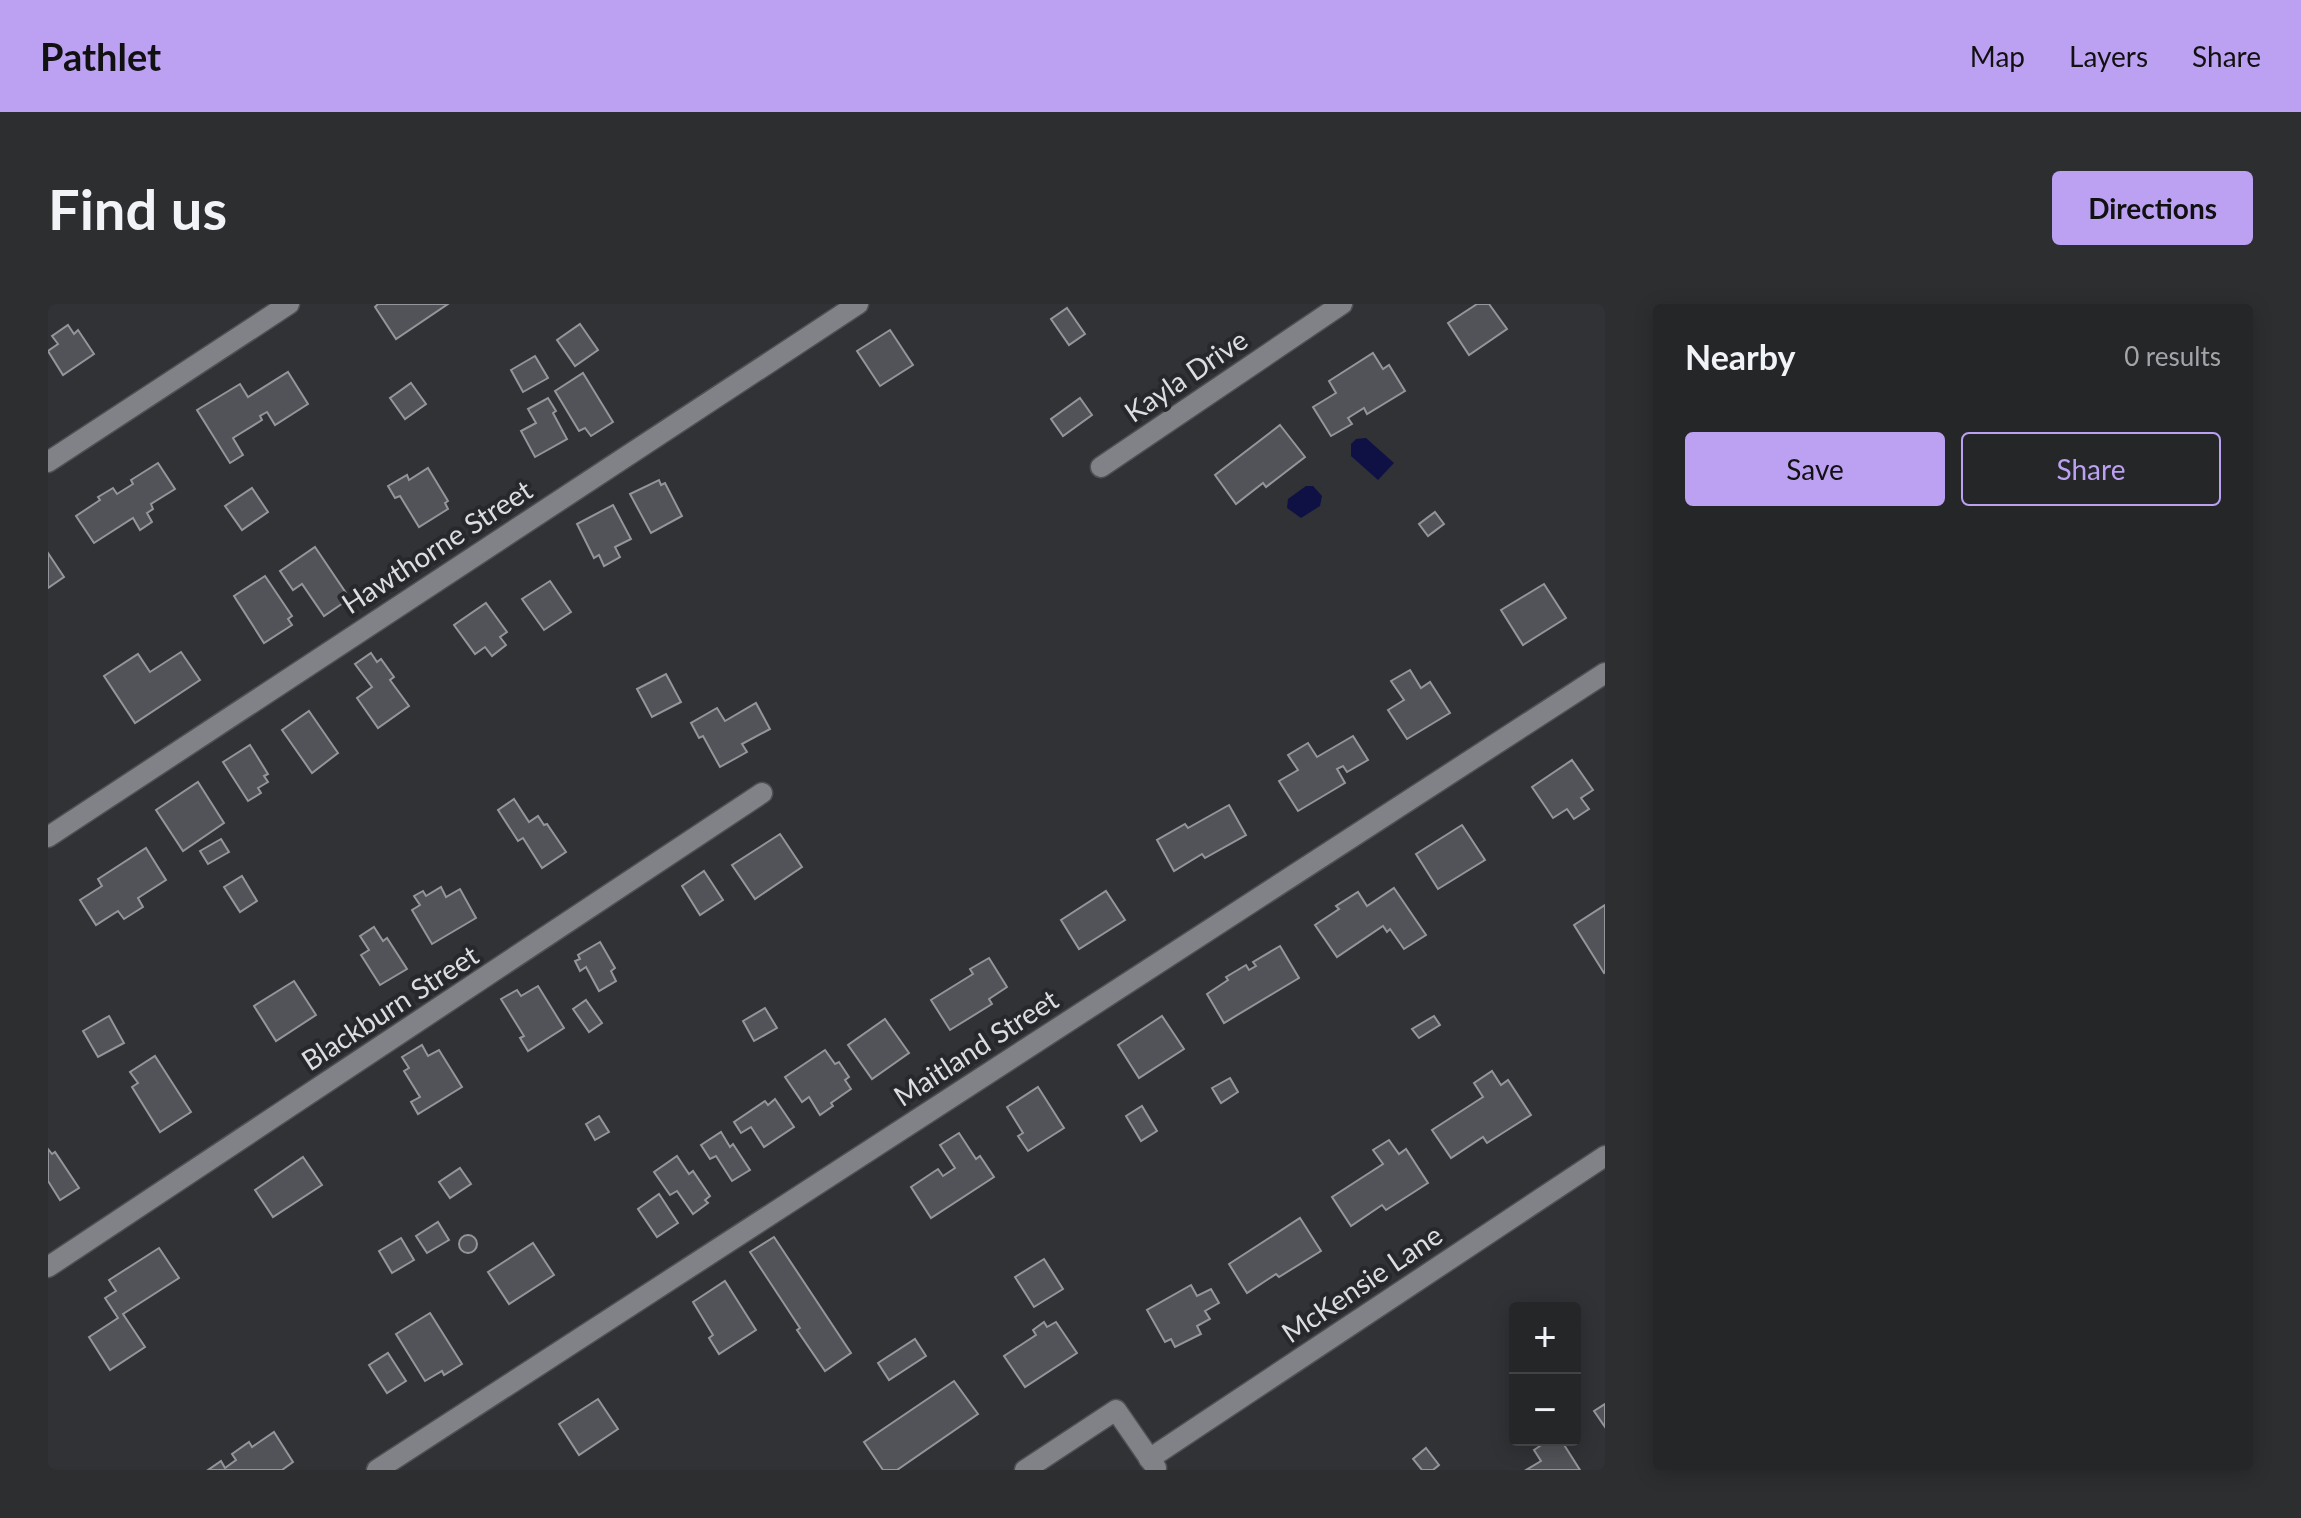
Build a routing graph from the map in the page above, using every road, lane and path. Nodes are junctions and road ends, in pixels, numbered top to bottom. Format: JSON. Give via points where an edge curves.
{"nodes":[{"id":1,"x":289,"y":304,"type":"edge"},
{"id":2,"x":858,"y":304,"type":"edge"},
{"id":3,"x":1342,"y":304,"type":"edge"},
{"id":4,"x":48,"y":462,"type":"edge"},
{"id":5,"x":1101,"y":467,"type":"dead end"},
{"id":6,"x":1605,"y":673,"type":"edge"},
{"id":7,"x":762,"y":793,"type":"dead end"},
{"id":8,"x":48,"y":837,"type":"edge"},
{"id":9,"x":1605,"y":1156,"type":"edge"},
{"id":10,"x":48,"y":1267,"type":"edge"},
{"id":11,"x":1153,"y":1464,"type":"edge"},
{"id":12,"x":377,"y":1470,"type":"edge"},
{"id":13,"x":1025,"y":1470,"type":"edge"}],
"edges":[{"from":1,"to":4,"type":"street"},
{"from":2,"to":8,"type":"street","name":"Hawthorne Street"},
{"from":3,"to":5,"type":"street","name":"Kayla Drive"},
{"from":6,"to":12,"type":"street","name":"Maitland Street"},
{"from":7,"to":10,"type":"street","name":"Blackburn Street"},
{"from":9,"to":11,"type":"street","name":"McKensie Lane"},
{"from":11,"to":13,"type":"street","via":[[1116,1410]]}]}
